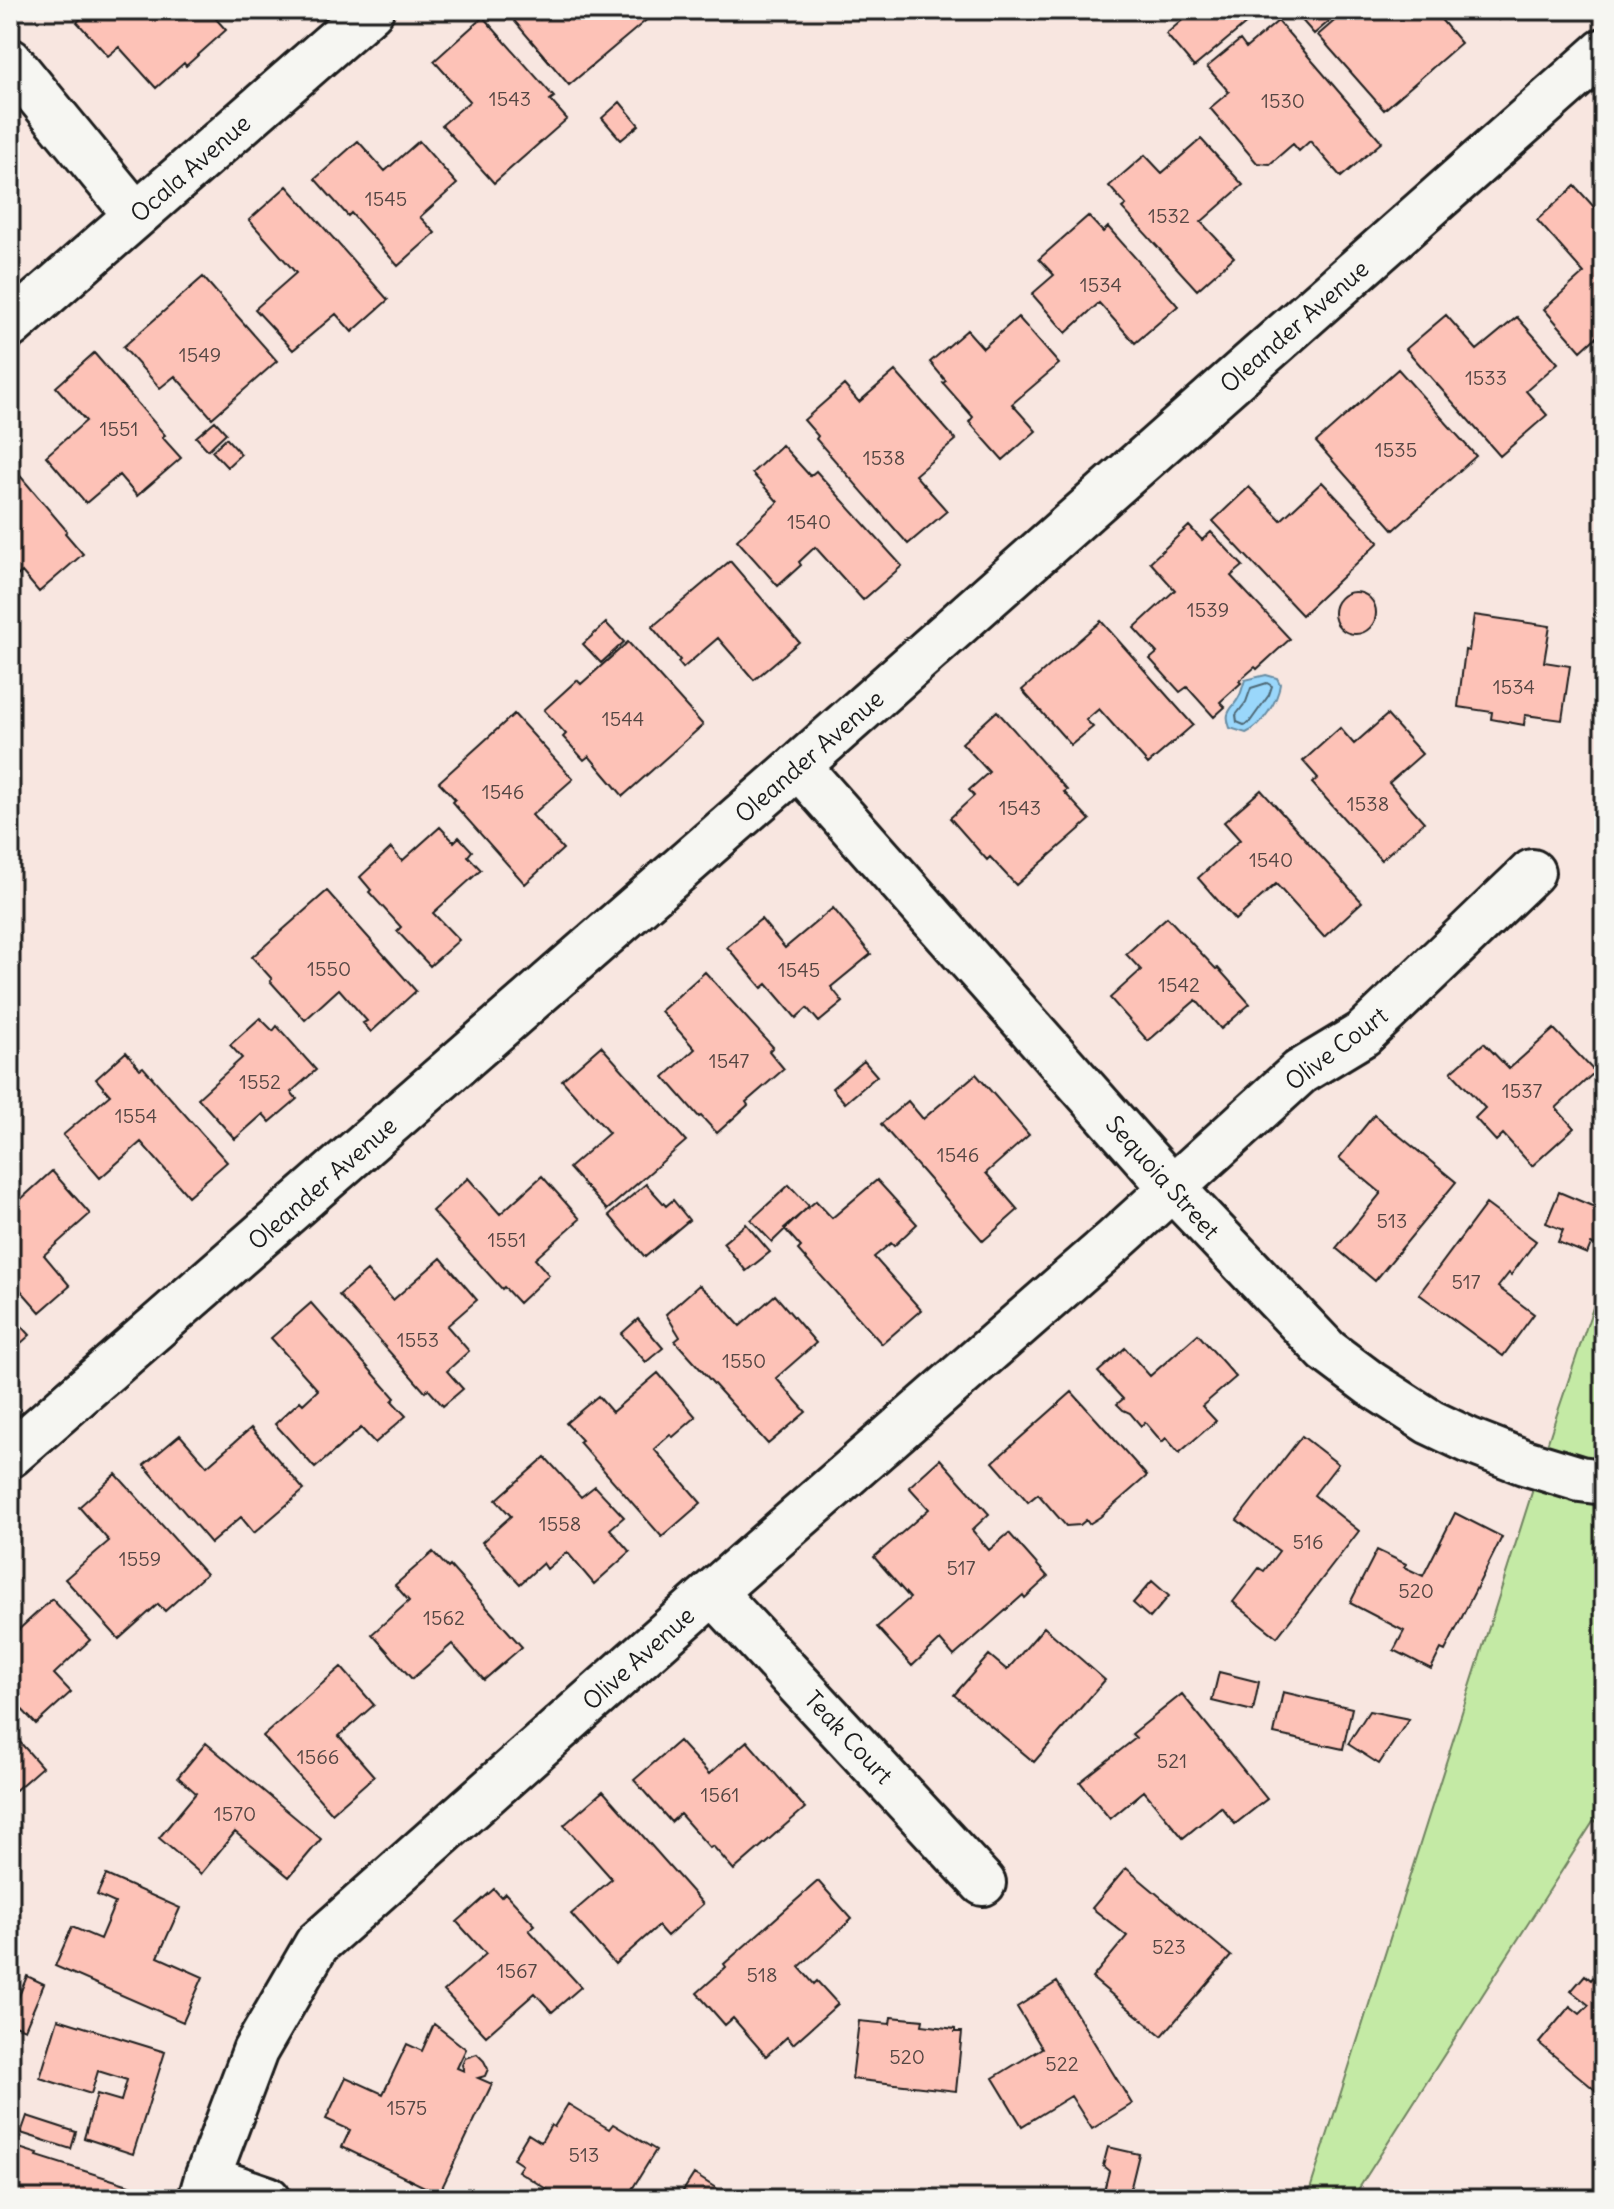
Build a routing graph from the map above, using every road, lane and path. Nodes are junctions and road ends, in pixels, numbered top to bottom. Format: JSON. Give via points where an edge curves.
{"nodes":[{"id":1,"x":371,"y":10,"type":"edge"},
{"id":2,"x":1604,"y":51,"type":"edge"},
{"id":3,"x":10,"y":61,"type":"edge"},
{"id":4,"x":136,"y":215,"type":"junction"},
{"id":5,"x":10,"y":326,"type":"edge"},
{"id":6,"x":798,"y":766,"type":"junction"},
{"id":7,"x":1532,"y":872,"type":"dead end"},
{"id":8,"x":1173,"y":1189,"type":"junction"},
{"id":9,"x":10,"y":1455,"type":"edge"},
{"id":10,"x":1604,"y":1482,"type":"edge"},
{"id":11,"x":713,"y":1592,"type":"junction"},
{"id":12,"x":983,"y":1883,"type":"dead end"},
{"id":13,"x":204,"y":2188,"type":"edge"},
{"id":14,"x":268,"y":2199,"type":"edge"}],
"edges":[{"from":1,"to":4,"type":"street","name":"Ocala Avenue"},
{"from":2,"to":6,"type":"street","name":"Oleander Avenue"},
{"from":3,"to":4,"type":"street"},
{"from":4,"to":5,"type":"street","name":"Ocala Avenue"},
{"from":6,"to":8,"type":"street","name":"Sequoia Street"},
{"from":6,"to":9,"type":"street","name":"Oleander Avenue"},
{"from":7,"to":8,"type":"street","name":"Olive Court","via":[[1363,1034],[1300,1072]]},
{"from":8,"to":10,"type":"street","name":"Sequoia Street","via":[[1327,1351],[1371,1384],[1470,1441],[1524,1462]]},
{"from":8,"to":11,"type":"street","name":"Olive Avenue"},
{"from":11,"to":12,"type":"street","name":"Teak Court"},
{"from":11,"to":13,"type":"street","name":"Olive Avenue","via":[[317,1944],[255,2051]]},
{"from":13,"to":14,"type":"street"}]}
